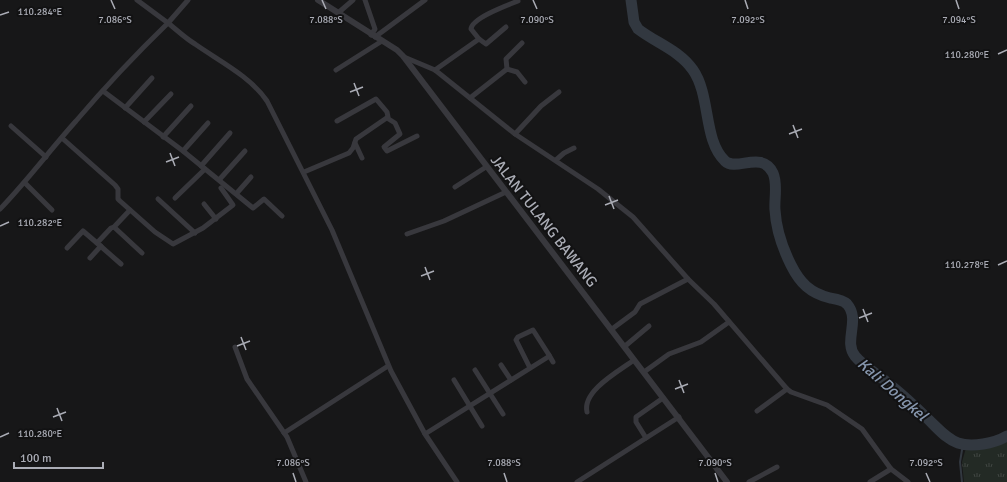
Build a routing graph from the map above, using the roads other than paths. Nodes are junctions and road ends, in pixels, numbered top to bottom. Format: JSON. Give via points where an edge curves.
{"nodes":[{"id":1,"x":137,"y":0,"type":"edge"},
{"id":2,"x":188,"y":0,"type":"edge"},
{"id":3,"x":353,"y":0,"type":"edge"},
{"id":4,"x":365,"y":0,"type":"edge"},
{"id":5,"x":424,"y":0,"type":"edge"},
{"id":6,"x":320,"y":1,"type":"edge"},
{"id":7,"x":518,"y":1,"type":"edge"},
{"id":8,"x":338,"y":13,"type":"junction"},
{"id":9,"x":168,"y":23,"type":"junction"},
{"id":10,"x":506,"y":27,"type":"dead end"},
{"id":11,"x":376,"y":38,"type":"junction"},
{"id":12,"x":479,"y":39,"type":"junction"},
{"id":13,"x":522,"y":43,"type":"dead end"},
{"id":14,"x":403,"y":56,"type":"junction"},
{"id":15,"x":507,"y":69,"type":"junction"},
{"id":16,"x":336,"y":70,"type":"dead end"},
{"id":17,"x":435,"y":70,"type":"junction"},
{"id":18,"x":152,"y":78,"type":"dead end"},
{"id":19,"x":525,"y":82,"type":"dead end"},
{"id":20,"x":103,"y":91,"type":"junction"},
{"id":21,"x":559,"y":92,"type":"dead end"},
{"id":22,"x":171,"y":94,"type":"dead end"},
{"id":23,"x":470,"y":98,"type":"junction"},
{"id":24,"x":190,"y":106,"type":"dead end"},
{"id":25,"x":125,"y":108,"type":"junction"},
{"id":26,"x":387,"y":118,"type":"junction"},
{"id":27,"x":337,"y":121,"type":"dead end"},
{"id":28,"x":144,"y":122,"type":"junction"},
{"id":29,"x":208,"y":123,"type":"dead end"},
{"id":30,"x":11,"y":126,"type":"dead end"},
{"id":31,"x":230,"y":133,"type":"dead end"},
{"id":32,"x":400,"y":134,"type":"junction"},
{"id":33,"x":515,"y":134,"type":"junction"},
{"id":34,"x":417,"y":136,"type":"dead end"},
{"id":35,"x":163,"y":137,"type":"junction"},
{"id":36,"x":62,"y":138,"type":"junction"},
{"id":37,"x":406,"y":141,"type":"junction"},
{"id":38,"x":355,"y":143,"type":"junction"},
{"id":39,"x":574,"y":148,"type":"dead end"},
{"id":40,"x":183,"y":151,"type":"junction"},
{"id":41,"x":245,"y":151,"type":"dead end"},
{"id":42,"x":46,"y":157,"type":"junction"},
{"id":43,"x":362,"y":158,"type":"dead end"},
{"id":44,"x":556,"y":160,"type":"junction"},
{"id":45,"x":203,"y":167,"type":"junction"},
{"id":46,"x":486,"y":167,"type":"junction"},
{"id":47,"x":304,"y":172,"type":"junction"},
{"id":48,"x":251,"y":177,"type":"dead end"},
{"id":49,"x":219,"y":180,"type":"junction"},
{"id":50,"x":25,"y":183,"type":"junction"},
{"id":51,"x":455,"y":186,"type":"dead end"},
{"id":52,"x":221,"y":188,"type":"dead end"},
{"id":53,"x":506,"y":192,"type":"junction"},
{"id":54,"x":236,"y":194,"type":"junction"},
{"id":55,"x":175,"y":198,"type":"dead end"},
{"id":56,"x":158,"y":199,"type":"dead end"},
{"id":57,"x":204,"y":204,"type":"dead end"},
{"id":58,"x":0,"y":209,"type":"edge"},
{"id":59,"x":52,"y":210,"type":"dead end"},
{"id":60,"x":130,"y":210,"type":"junction"},
{"id":61,"x":282,"y":216,"type":"dead end"},
{"id":62,"x":216,"y":219,"type":"junction"},
{"id":63,"x":114,"y":227,"type":"junction"},
{"id":64,"x":195,"y":233,"type":"junction"},
{"id":65,"x":407,"y":234,"type":"dead end"},
{"id":66,"x":99,"y":244,"type":"junction"},
{"id":67,"x":67,"y":248,"type":"dead end"},
{"id":68,"x":142,"y":253,"type":"dead end"},
{"id":69,"x":90,"y":258,"type":"dead end"},
{"id":70,"x":121,"y":264,"type":"dead end"},
{"id":71,"x":688,"y":279,"type":"junction"},
{"id":72,"x":729,"y":322,"type":"junction"},
{"id":73,"x":649,"y":326,"type":"dead end"},
{"id":74,"x":612,"y":329,"type":"junction"},
{"id":75,"x":235,"y":347,"type":"dead end"},
{"id":76,"x":624,"y":347,"type":"junction"},
{"id":77,"x":549,"y":355,"type":"junction"},
{"id":78,"x":634,"y":360,"type":"junction"},
{"id":79,"x":553,"y":362,"type":"dead end"},
{"id":80,"x":502,"y":365,"type":"dead end"},
{"id":81,"x":388,"y":366,"type":"junction"},
{"id":82,"x":530,"y":368,"type":"junction"},
{"id":83,"x":475,"y":370,"type":"dead end"},
{"id":84,"x":644,"y":372,"type":"junction"},
{"id":85,"x":454,"y":380,"type":"dead end"},
{"id":86,"x":511,"y":380,"type":"junction"},
{"id":87,"x":787,"y":389,"type":"junction"},
{"id":88,"x":490,"y":394,"type":"junction"},
{"id":89,"x":663,"y":398,"type":"junction"},
{"id":90,"x":469,"y":406,"type":"junction"},
{"id":91,"x":757,"y":411,"type":"dead end"},
{"id":92,"x":587,"y":412,"type":"dead end"},
{"id":93,"x":503,"y":414,"type":"dead end"},
{"id":94,"x":679,"y":418,"type":"junction"},
{"id":95,"x":482,"y":426,"type":"dead end"},
{"id":96,"x":284,"y":433,"type":"junction"},
{"id":97,"x":425,"y":434,"type":"junction"},
{"id":98,"x":646,"y":438,"type":"junction"},
{"id":99,"x":777,"y":467,"type":"dead end"},
{"id":100,"x":891,"y":469,"type":"junction"},
{"id":101,"x":306,"y":482,"type":"edge"},
{"id":102,"x":457,"y":482,"type":"edge"},
{"id":103,"x":577,"y":482,"type":"edge"},
{"id":104,"x":727,"y":482,"type":"edge"},
{"id":105,"x":749,"y":482,"type":"edge"},
{"id":106,"x":870,"y":482,"type":"edge"},
{"id":107,"x":908,"y":482,"type":"edge"}],
"edges":[{"from":1,"to":9,"type":"street"},
{"from":2,"to":9,"type":"street"},
{"from":3,"to":8,"type":"street"},
{"from":4,"to":11,"type":"street"},
{"from":5,"to":11,"type":"street"},
{"from":6,"to":8,"type":"street","name":"JALAN TULANG BAWANG"},
{"from":7,"to":12,"type":"street","via":[[493,11],[473,24],[471,29]]},
{"from":8,"to":11,"type":"street","name":"JALAN TULANG BAWANG"},
{"from":9,"to":20,"type":"street"},
{"from":9,"to":47,"type":"street","via":[[261,91]]},
{"from":10,"to":12,"type":"street","via":[[486,44]]},
{"from":11,"to":14,"type":"street","name":"JALAN TULANG BAWANG"},
{"from":11,"to":16,"type":"street"},
{"from":12,"to":17,"type":"street"},
{"from":13,"to":15,"type":"street","via":[[506,59]]},
{"from":14,"to":17,"type":"street"},
{"from":14,"to":46,"type":"street","name":"JALAN TULANG BAWANG"},
{"from":15,"to":19,"type":"street","via":[[517,72]]},
{"from":15,"to":23,"type":"street"},
{"from":17,"to":23,"type":"street"},
{"from":18,"to":25,"type":"street"},
{"from":20,"to":25,"type":"street"},
{"from":20,"to":36,"type":"street"},
{"from":21,"to":33,"type":"street","via":[[541,106]]},
{"from":22,"to":28,"type":"street"},
{"from":23,"to":33,"type":"street"},
{"from":24,"to":35,"type":"street"},
{"from":25,"to":28,"type":"street"},
{"from":26,"to":27,"type":"street","via":[[387,112],[376,99]]},
{"from":26,"to":32,"type":"street","via":[[395,124]]},
{"from":26,"to":38,"type":"street","via":[[356,139]]},
{"from":28,"to":35,"type":"street"},
{"from":29,"to":40,"type":"street"},
{"from":30,"to":42,"type":"street"},
{"from":31,"to":45,"type":"street"},
{"from":32,"to":37,"type":"street"},
{"from":32,"to":37,"type":"street","via":[[384,147],[386,151]]},
{"from":33,"to":44,"type":"street"},
{"from":34,"to":37,"type":"street"},
{"from":35,"to":40,"type":"street"},
{"from":36,"to":42,"type":"street"},
{"from":36,"to":60,"type":"street","via":[[116,185],[118,199]]},
{"from":38,"to":43,"type":"street"},
{"from":38,"to":47,"type":"street","via":[[349,153]]},
{"from":39,"to":44,"type":"street"},
{"from":40,"to":45,"type":"street"},
{"from":41,"to":49,"type":"street"},
{"from":42,"to":50,"type":"street"},
{"from":44,"to":71,"type":"street","via":[[598,188],[633,217]]},
{"from":45,"to":49,"type":"street"},
{"from":45,"to":55,"type":"street"},
{"from":46,"to":51,"type":"street"},
{"from":46,"to":53,"type":"street","name":"JALAN TULANG BAWANG"},
{"from":47,"to":81,"type":"street","via":[[341,250]]},
{"from":48,"to":54,"type":"street"},
{"from":49,"to":54,"type":"street"},
{"from":50,"to":58,"type":"street"},
{"from":50,"to":59,"type":"street"},
{"from":52,"to":62,"type":"street","via":[[233,205]]},
{"from":53,"to":65,"type":"street","via":[[444,221]]},
{"from":53,"to":74,"type":"street","name":"JALAN TULANG BAWANG"},
{"from":54,"to":61,"type":"street","via":[[253,208],[264,199]]},
{"from":56,"to":64,"type":"street"},
{"from":57,"to":62,"type":"street"},
{"from":60,"to":63,"type":"street"},
{"from":60,"to":64,"type":"street","via":[[173,244]]},
{"from":62,"to":64,"type":"street"},
{"from":63,"to":66,"type":"street"},
{"from":63,"to":68,"type":"street"},
{"from":66,"to":67,"type":"street","via":[[83,231]]},
{"from":66,"to":69,"type":"street"},
{"from":66,"to":70,"type":"street"},
{"from":71,"to":72,"type":"street"},
{"from":71,"to":74,"type":"street","via":[[640,304],[635,312]]},
{"from":72,"to":84,"type":"street","via":[[701,342],[669,354]]},
{"from":72,"to":87,"type":"street"},
{"from":73,"to":76,"type":"street"},
{"from":74,"to":76,"type":"street","name":"JALAN TULANG BAWANG"},
{"from":75,"to":96,"type":"street","via":[[247,379]]},
{"from":76,"to":78,"type":"street","name":"JALAN TULANG BAWANG"},
{"from":77,"to":79,"type":"street"},
{"from":77,"to":82,"type":"street"},
{"from":77,"to":82,"type":"street","via":[[534,331],[518,337],[517,344]]},
{"from":78,"to":84,"type":"street","name":"JALAN TULANG BAWANG"},
{"from":78,"to":92,"type":"street","via":[[595,390],[589,398]]},
{"from":80,"to":86,"type":"street"},
{"from":81,"to":96,"type":"street"},
{"from":81,"to":97,"type":"street"},
{"from":82,"to":86,"type":"street"},
{"from":83,"to":88,"type":"street"},
{"from":84,"to":89,"type":"street","name":"JALAN TULANG BAWANG"},
{"from":85,"to":90,"type":"street"},
{"from":86,"to":88,"type":"street"},
{"from":87,"to":91,"type":"street"},
{"from":87,"to":100,"type":"street","via":[[827,405],[862,428]]},
{"from":88,"to":90,"type":"street"},
{"from":88,"to":93,"type":"street"},
{"from":89,"to":94,"type":"street","name":"JALAN TULANG BAWANG"},
{"from":89,"to":98,"type":"street","via":[[636,417],[636,422]]},
{"from":90,"to":95,"type":"street"},
{"from":90,"to":97,"type":"street"},
{"from":94,"to":98,"type":"street"},
{"from":94,"to":104,"type":"street","name":"JALAN TULANG BAWANG"},
{"from":96,"to":101,"type":"street"},
{"from":97,"to":102,"type":"street"},
{"from":98,"to":103,"type":"street"},
{"from":99,"to":105,"type":"street"},
{"from":100,"to":106,"type":"street"},
{"from":100,"to":107,"type":"street"}]}
